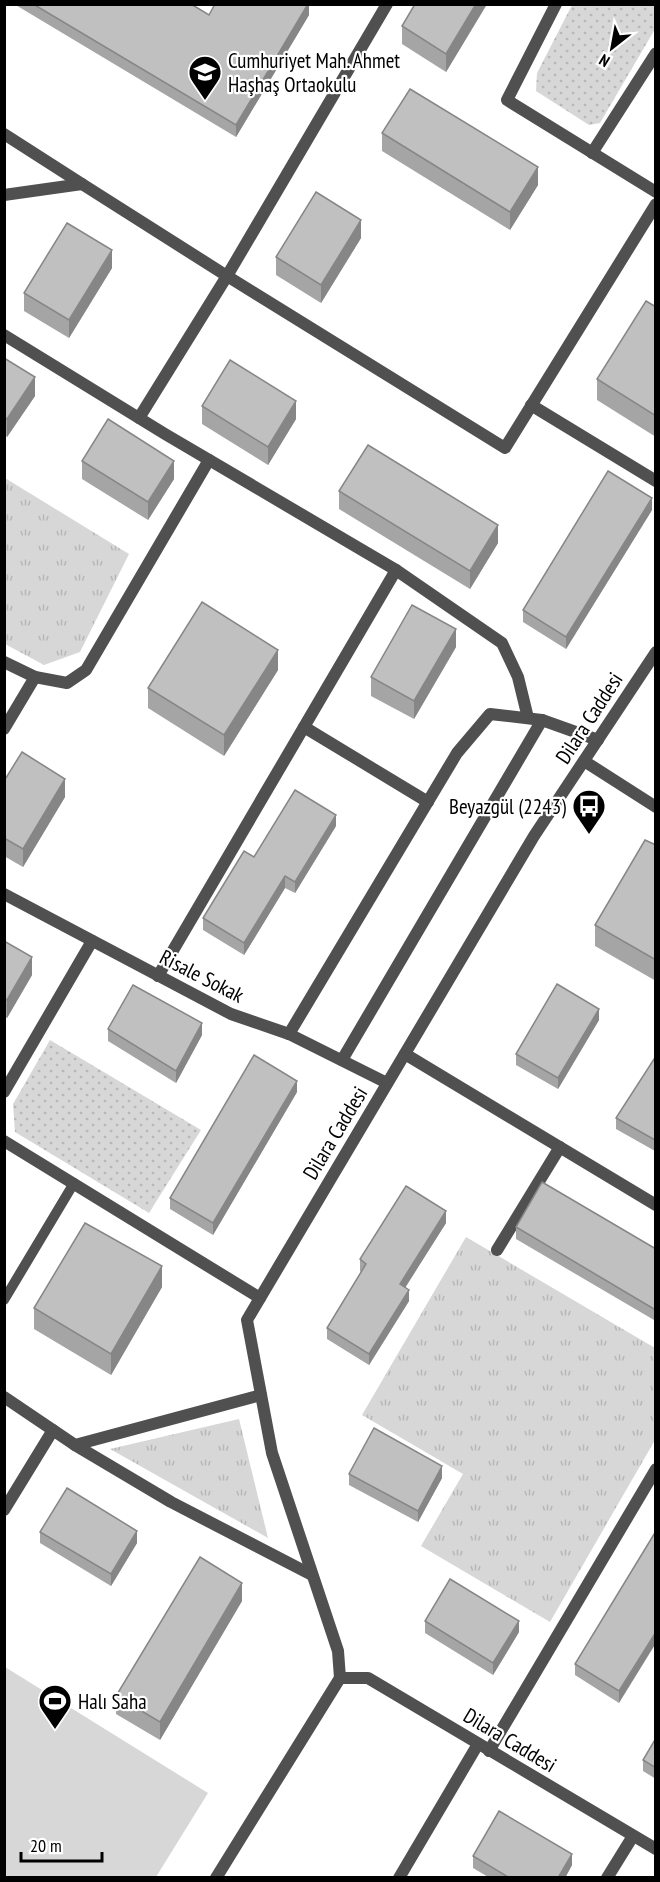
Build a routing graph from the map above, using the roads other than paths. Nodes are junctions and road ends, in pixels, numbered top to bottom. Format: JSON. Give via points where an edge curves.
{"nodes":[{"id":1,"x":387,"y":4,"type":"edge"},
{"id":2,"x":556,"y":4,"type":"edge"},
{"id":3,"x":656,"y":53,"type":"edge"},
{"id":4,"x":4,"y":134,"type":"edge"},
{"id":5,"x":592,"y":153,"type":"junction"},
{"id":6,"x":82,"y":184,"type":"junction"},
{"id":7,"x":656,"y":192,"type":"edge"},
{"id":8,"x":4,"y":195,"type":"edge"},
{"id":9,"x":656,"y":204,"type":"edge"},
{"id":10,"x":227,"y":276,"type":"junction"},
{"id":11,"x":4,"y":335,"type":"edge"},
{"id":12,"x":531,"y":405,"type":"junction"},
{"id":13,"x":139,"y":418,"type":"junction"},
{"id":14,"x":209,"y":460,"type":"junction"},
{"id":15,"x":656,"y":481,"type":"edge"},
{"id":16,"x":396,"y":570,"type":"junction"},
{"id":17,"x":656,"y":652,"type":"edge"},
{"id":18,"x":4,"y":662,"type":"edge"},
{"id":19,"x":35,"y":677,"type":"junction"},
{"id":20,"x":528,"y":718,"type":"junction"},
{"id":21,"x":542,"y":720,"type":"junction"},
{"id":22,"x":304,"y":727,"type":"junction"},
{"id":23,"x":4,"y":729,"type":"edge"},
{"id":24,"x":598,"y":740,"type":"junction"},
{"id":25,"x":584,"y":761,"type":"junction"},
{"id":26,"x":428,"y":801,"type":"junction"},
{"id":27,"x":656,"y":807,"type":"edge"},
{"id":28,"x":4,"y":894,"type":"edge"},
{"id":29,"x":92,"y":941,"type":"junction"},
{"id":30,"x":158,"y":976,"type":"junction"},
{"id":31,"x":289,"y":1034,"type":"junction"},
{"id":32,"x":405,"y":1054,"type":"junction"},
{"id":33,"x":342,"y":1060,"type":"junction"},
{"id":34,"x":387,"y":1083,"type":"junction"},
{"id":35,"x":4,"y":1092,"type":"edge"},
{"id":36,"x":4,"y":1141,"type":"edge"},
{"id":37,"x":560,"y":1147,"type":"junction"},
{"id":38,"x":74,"y":1183,"type":"junction"},
{"id":39,"x":656,"y":1205,"type":"edge"},
{"id":40,"x":497,"y":1250,"type":"dead end"},
{"id":41,"x":260,"y":1298,"type":"junction"},
{"id":42,"x":4,"y":1300,"type":"edge"},
{"id":43,"x":261,"y":1395,"type":"junction"},
{"id":44,"x":4,"y":1397,"type":"edge"},
{"id":45,"x":53,"y":1430,"type":"junction"},
{"id":46,"x":75,"y":1444,"type":"junction"},
{"id":47,"x":656,"y":1469,"type":"edge"},
{"id":48,"x":4,"y":1510,"type":"edge"},
{"id":49,"x":312,"y":1575,"type":"junction"},
{"id":50,"x":340,"y":1678,"type":"junction"},
{"id":51,"x":478,"y":1744,"type":"junction"},
{"id":52,"x":489,"y":1751,"type":"junction"},
{"id":53,"x":633,"y":1836,"type":"junction"},
{"id":54,"x":656,"y":1849,"type":"edge"},
{"id":55,"x":216,"y":1878,"type":"edge"},
{"id":56,"x":399,"y":1878,"type":"edge"},
{"id":57,"x":607,"y":1878,"type":"edge"}],
"edges":[{"from":1,"to":10,"type":"street"},
{"from":2,"to":5,"type":"street","via":[[507,100]]},
{"from":3,"to":5,"type":"street"},
{"from":4,"to":6,"type":"street"},
{"from":5,"to":7,"type":"street"},
{"from":6,"to":8,"type":"street"},
{"from":6,"to":10,"type":"street"},
{"from":9,"to":12,"type":"street"},
{"from":10,"to":12,"type":"street","via":[[505,448]]},
{"from":10,"to":13,"type":"street"},
{"from":11,"to":13,"type":"street"},
{"from":12,"to":15,"type":"street"},
{"from":13,"to":14,"type":"street"},
{"from":14,"to":16,"type":"street"},
{"from":14,"to":19,"type":"street","via":[[86,670],[67,683]]},
{"from":16,"to":20,"type":"street","via":[[502,643],[518,677]]},
{"from":16,"to":22,"type":"street"},
{"from":17,"to":24,"type":"street","name":"Dilara Caddesi"},
{"from":18,"to":19,"type":"street"},
{"from":19,"to":23,"type":"street"},
{"from":20,"to":21,"type":"street"},
{"from":20,"to":26,"type":"street","via":[[490,714],[457,753]]},
{"from":21,"to":24,"type":"street"},
{"from":21,"to":33,"type":"street"},
{"from":22,"to":26,"type":"street"},
{"from":22,"to":30,"type":"street"},
{"from":24,"to":25,"type":"street","name":"Dilara Caddesi"},
{"from":25,"to":27,"type":"street"},
{"from":25,"to":32,"type":"street","name":"Dilara Caddesi","via":[[534,836]]},
{"from":26,"to":31,"type":"street"},
{"from":28,"to":29,"type":"street","name":"Risale Sokak"},
{"from":29,"to":30,"type":"street","name":"Risale Sokak"},
{"from":29,"to":35,"type":"street"},
{"from":30,"to":31,"type":"street","name":"Risale Sokak","via":[[231,1014]]},
{"from":31,"to":33,"type":"street","name":"Risale Sokak"},
{"from":32,"to":34,"type":"street","name":"Dilara Caddesi"},
{"from":32,"to":37,"type":"street"},
{"from":33,"to":34,"type":"street","name":"Risale Sokak"},
{"from":34,"to":41,"type":"street","name":"Dilara Caddesi"},
{"from":36,"to":38,"type":"street"},
{"from":37,"to":39,"type":"street"},
{"from":37,"to":40,"type":"street"},
{"from":38,"to":41,"type":"street"},
{"from":38,"to":42,"type":"lane"},
{"from":41,"to":43,"type":"street","name":"Dilara Caddesi","via":[[247,1320]]},
{"from":43,"to":46,"type":"street"},
{"from":43,"to":49,"type":"street","name":"Dilara Caddesi","via":[[272,1453]]},
{"from":44,"to":45,"type":"street"},
{"from":45,"to":46,"type":"street"},
{"from":45,"to":48,"type":"street"},
{"from":46,"to":49,"type":"street","via":[[171,1502]]},
{"from":47,"to":52,"type":"street"},
{"from":49,"to":50,"type":"street","name":"Dilara Caddesi","via":[[338,1651]]},
{"from":50,"to":51,"type":"street","name":"Dilara Caddesi","via":[[368,1678]]},
{"from":50,"to":55,"type":"street"},
{"from":51,"to":52,"type":"street","name":"Dilara Caddesi"},
{"from":51,"to":56,"type":"street"},
{"from":52,"to":53,"type":"street","name":"Dilara Caddesi"},
{"from":53,"to":54,"type":"street","name":"Dilara Caddesi"},
{"from":53,"to":57,"type":"street"}]}
